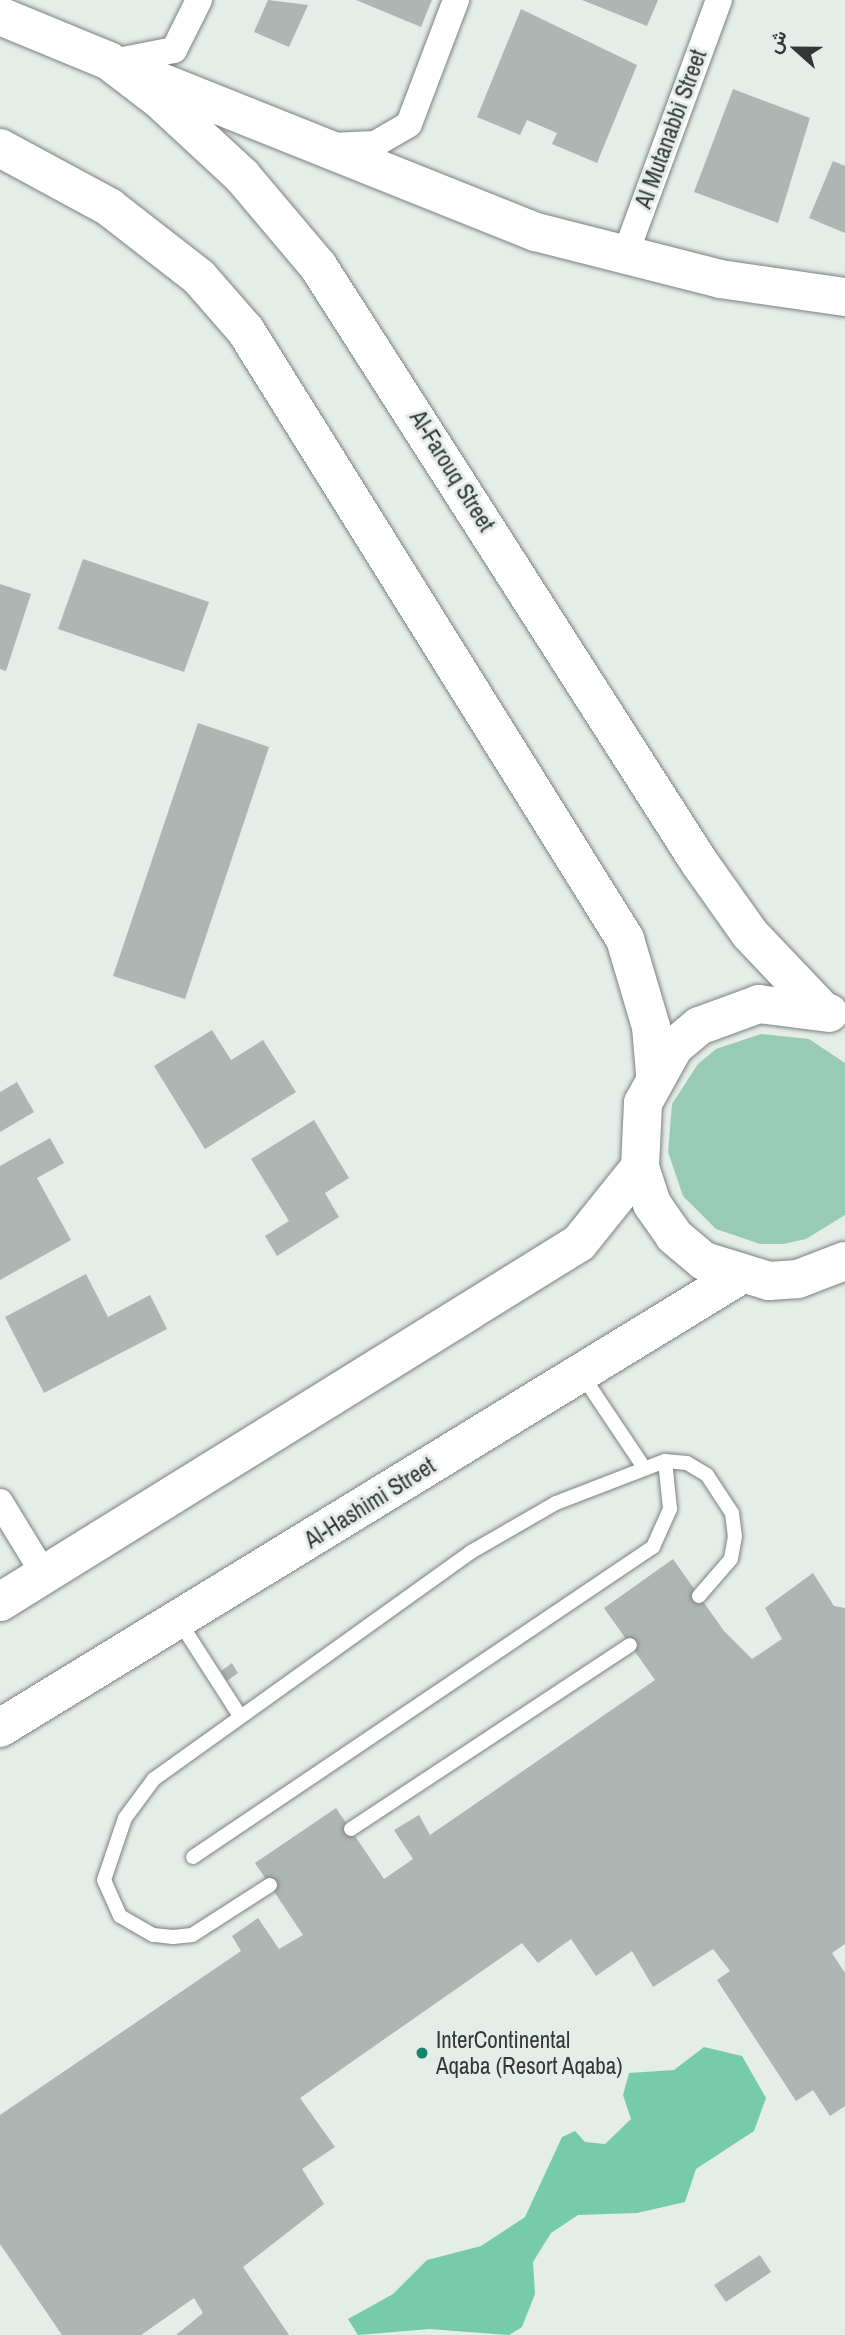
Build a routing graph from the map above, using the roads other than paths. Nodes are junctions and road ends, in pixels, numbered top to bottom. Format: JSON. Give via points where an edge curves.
{"nodes":[{"id":1,"x":199,"y":0,"type":"edge"},
{"id":2,"x":456,"y":0,"type":"edge"},
{"id":3,"x":719,"y":0,"type":"edge"},
{"id":4,"x":0,"y":16,"type":"edge"},
{"id":5,"x":110,"y":61,"type":"junction"},
{"id":6,"x":329,"y":146,"type":"junction"},
{"id":7,"x":0,"y":148,"type":"edge"},
{"id":8,"x":624,"y":258,"type":"junction"},
{"id":9,"x":845,"y":297,"type":"edge"},
{"id":10,"x":834,"y":1016,"type":"edge"},
{"id":11,"x":656,"y":1074,"type":"junction"},
{"id":12,"x":640,"y":1167,"type":"junction"},
{"id":13,"x":845,"y":1261,"type":"edge"},
{"id":14,"x":739,"y":1276,"type":"junction"},
{"id":15,"x":581,"y":1373,"type":"junction"},
{"id":16,"x":665,"y":1461,"type":"junction"},
{"id":17,"x":643,"y":1466,"type":"junction"},
{"id":18,"x":0,"y":1502,"type":"edge"},
{"id":19,"x":44,"y":1574,"type":"junction"},
{"id":20,"x":699,"y":1595,"type":"dead end"},
{"id":21,"x":0,"y":1602,"type":"edge"},
{"id":22,"x":179,"y":1621,"type":"junction"},
{"id":23,"x":630,"y":1645,"type":"dead end"},
{"id":24,"x":240,"y":1716,"type":"junction"},
{"id":25,"x":0,"y":1728,"type":"edge"},
{"id":26,"x":351,"y":1829,"type":"dead end"},
{"id":27,"x":193,"y":1857,"type":"dead end"},
{"id":28,"x":270,"y":1885,"type":"dead end"}],
"edges":[{"from":1,"to":5,"type":"street","via":[[174,50]]},
{"from":2,"to":6,"type":"street","via":[[409,124],[375,144]]},
{"from":3,"to":8,"type":"street","name":"Al Mutanabbi Street"},
{"from":4,"to":5,"type":"main road","name":"Al-Farouq Street"},
{"from":5,"to":6,"type":"main road"},
{"from":5,"to":10,"type":"main road","name":"Al-Farouq Street","via":[[196,129],[318,266],[699,862],[750,934]]},
{"from":6,"to":8,"type":"main road","via":[[536,232]]},
{"from":7,"to":11,"type":"main road","via":[[109,207],[199,277],[246,331],[625,939],[651,1027]]},
{"from":8,"to":9,"type":"main road"},
{"from":10,"to":11,"type":"main road","via":[[770,1003],[728,1012],[674,1047]]},
{"from":11,"to":12,"type":"main road","via":[[643,1104]]},
{"from":12,"to":14,"type":"main road","via":[[652,1204],[674,1236],[704,1261]]},
{"from":12,"to":19,"type":"main road","via":[[579,1242]]},
{"from":13,"to":14,"type":"main road","via":[[798,1279]]},
{"from":14,"to":15,"type":"main road","name":"Al-Hashimi Street"},
{"from":15,"to":17,"type":"lane"},
{"from":15,"to":22,"type":"main road","name":"Al-Hashimi Street"},
{"from":16,"to":17,"type":"lane"},
{"from":16,"to":20,"type":"lane","via":[[687,1463],[707,1475],[732,1513],[731,1559]]},
{"from":16,"to":27,"type":"lane","via":[[670,1509],[653,1547]]},
{"from":17,"to":24,"type":"lane","via":[[513,1526]]},
{"from":18,"to":19,"type":"street"},
{"from":19,"to":21,"type":"main road"},
{"from":22,"to":24,"type":"lane"},
{"from":22,"to":25,"type":"main road","name":"Al-Hashimi Street"},
{"from":23,"to":26,"type":"lane"},
{"from":24,"to":28,"type":"lane","via":[[138,1797],[107,1863],[108,1900],[136,1927],[173,1937],[203,1929]]}]}
